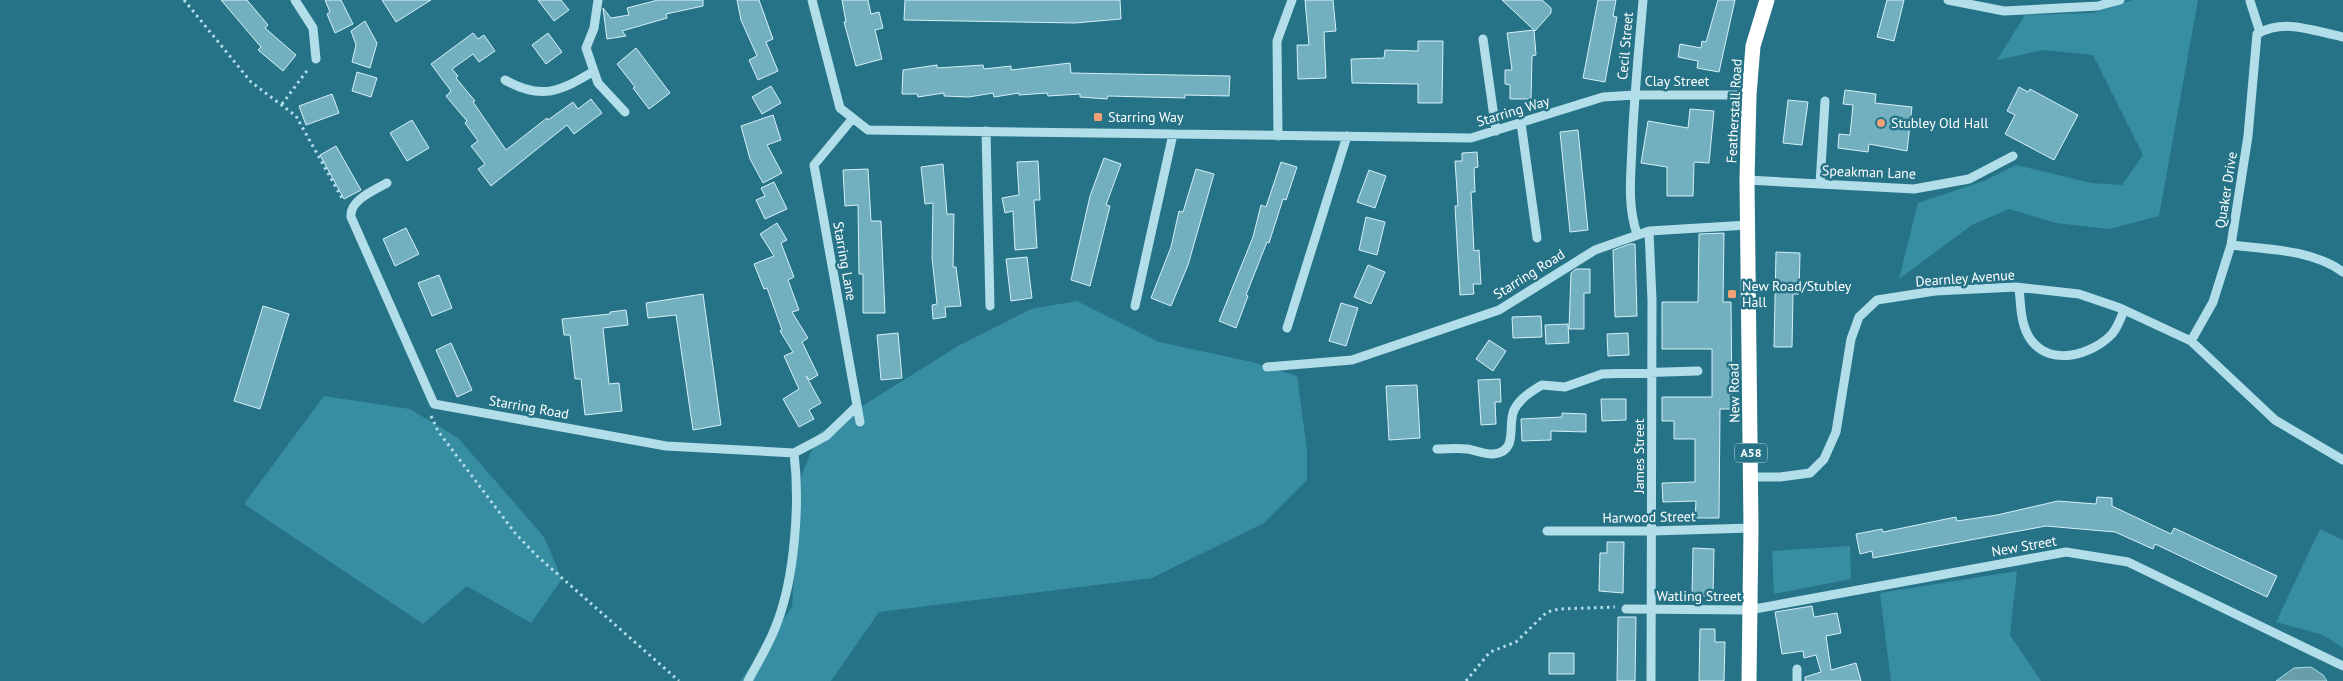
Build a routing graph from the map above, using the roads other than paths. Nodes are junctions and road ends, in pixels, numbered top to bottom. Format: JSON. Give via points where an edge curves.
{"nodes":[{"id":1,"x":295,"y":0,"type":"edge"},
{"id":2,"x":598,"y":0,"type":"edge"},
{"id":3,"x":812,"y":0,"type":"edge"},
{"id":4,"x":1292,"y":0,"type":"edge"},
{"id":5,"x":1643,"y":0,"type":"edge"},
{"id":6,"x":1767,"y":0,"type":"edge"},
{"id":7,"x":1948,"y":0,"type":"edge"},
{"id":8,"x":2120,"y":0,"type":"edge"},
{"id":9,"x":2250,"y":1,"type":"edge"},
{"id":10,"x":2258,"y":33,"type":"junction"},
{"id":11,"x":2343,"y":37,"type":"edge"},
{"id":12,"x":1483,"y":38,"type":"dead end"},
{"id":13,"x":316,"y":59,"type":"road end"},
{"id":14,"x":594,"y":71,"type":"junction"},
{"id":15,"x":505,"y":80,"type":"dead end"},
{"id":16,"x":1634,"y":95,"type":"junction"},
{"id":17,"x":1749,"y":96,"type":"junction"},
{"id":18,"x":1825,"y":101,"type":"dead end"},
{"id":19,"x":625,"y":112,"type":"dead end"},
{"id":20,"x":853,"y":118,"type":"junction"},
{"id":21,"x":1521,"y":123,"type":"junction"},
{"id":22,"x":1496,"y":131,"type":"junction"},
{"id":23,"x":986,"y":132,"type":"junction"},
{"id":24,"x":1173,"y":134,"type":"junction"},
{"id":25,"x":1278,"y":136,"type":"junction"},
{"id":26,"x":1348,"y":136,"type":"junction"},
{"id":27,"x":2013,"y":156,"type":"dead end"},
{"id":28,"x":1747,"y":180,"type":"junction"},
{"id":29,"x":387,"y":184,"type":"dead end"},
{"id":30,"x":1820,"y":184,"type":"junction"},
{"id":31,"x":1748,"y":225,"type":"junction"},
{"id":32,"x":1648,"y":231,"type":"junction"},
{"id":33,"x":1637,"y":234,"type":"junction"},
{"id":34,"x":1537,"y":238,"type":"dead end"},
{"id":35,"x":2231,"y":245,"type":"junction"},
{"id":36,"x":2343,"y":272,"type":"edge"},
{"id":37,"x":2019,"y":288,"type":"junction"},
{"id":38,"x":990,"y":306,"type":"dead end"},
{"id":39,"x":1134,"y":306,"type":"dead end"},
{"id":40,"x":2124,"y":310,"type":"junction"},
{"id":41,"x":1287,"y":328,"type":"dead end"},
{"id":42,"x":2191,"y":341,"type":"junction"},
{"id":43,"x":1267,"y":367,"type":"dead end"},
{"id":44,"x":1698,"y":371,"type":"dead end"},
{"id":45,"x":1652,"y":372,"type":"junction"},
{"id":46,"x":857,"y":406,"type":"junction"},
{"id":47,"x":860,"y":422,"type":"dead end"},
{"id":48,"x":1437,"y":449,"type":"dead end"},
{"id":49,"x":794,"y":453,"type":"junction"},
{"id":50,"x":2343,"y":460,"type":"edge"},
{"id":51,"x":1751,"y":477,"type":"junction"},
{"id":52,"x":1751,"y":528,"type":"junction"},
{"id":53,"x":1548,"y":530,"type":"dead end"},
{"id":54,"x":1652,"y":531,"type":"junction"},
{"id":55,"x":1626,"y":609,"type":"road end"},
{"id":56,"x":1649,"y":609,"type":"junction"},
{"id":57,"x":1749,"y":610,"type":"junction"},
{"id":58,"x":2343,"y":666,"type":"edge"},
{"id":59,"x":1797,"y":669,"type":"dead end"},
{"id":60,"x":748,"y":681,"type":"edge"},
{"id":61,"x":1651,"y":681,"type":"edge"},
{"id":62,"x":1749,"y":681,"type":"edge"},
{"id":63,"x":1797,"y":681,"type":"edge"}],
"edges":[{"from":1,"to":13,"type":"street","via":[[314,28]]},
{"from":2,"to":14,"type":"street","via":[[594,28],[586,48]]},
{"from":3,"to":20,"type":"street","name":"Starring Way","via":[[840,108]]},
{"from":4,"to":25,"type":"street","via":[[1277,41]]},
{"from":5,"to":16,"type":"street","name":"Cecil Street"},
{"from":6,"to":17,"type":"highway","name":"Featherstall Road","number":"A58","via":[[1753,46]]},
{"from":7,"to":8,"type":"street","via":[[2004,11],[2098,6]]},
{"from":9,"to":10,"type":"street"},
{"from":10,"to":11,"type":"street","via":[[2270,26],[2290,26]]},
{"from":10,"to":35,"type":"street","name":"Quaker Drive","via":[[2248,136]]},
{"from":12,"to":22,"type":"street"},
{"from":14,"to":15,"type":"street","via":[[567,87],[547,92],[522,90]]},
{"from":14,"to":19,"type":"street","via":[[598,83]]},
{"from":16,"to":17,"type":"street","name":"Clay Street"},
{"from":16,"to":21,"type":"street","name":"Starring Way","via":[[1604,97]]},
{"from":16,"to":33,"type":"street","name":"Cecil Street","via":[[1630,216]]},
{"from":17,"to":28,"type":"highway","name":"Featherstall Road","number":"A58"},
{"from":18,"to":30,"type":"street"},
{"from":20,"to":23,"type":"street","name":"Starring Way","via":[[868,130]]},
{"from":20,"to":46,"type":"street","name":"Starring Lane","via":[[814,165]]},
{"from":21,"to":22,"type":"street","name":"Starring Way"},
{"from":21,"to":34,"type":"street"},
{"from":22,"to":26,"type":"street","name":"Starring Way","via":[[1471,138]]},
{"from":23,"to":24,"type":"street","name":"Starring Way"},
{"from":23,"to":38,"type":"street"},
{"from":24,"to":25,"type":"street","name":"Starring Way"},
{"from":24,"to":39,"type":"street"},
{"from":25,"to":26,"type":"street","name":"Starring Way"},
{"from":26,"to":41,"type":"street"},
{"from":27,"to":30,"type":"street","name":"Speakman Lane","via":[[1969,179],[1914,189]]},
{"from":28,"to":30,"type":"street","name":"Speakman Lane"},
{"from":28,"to":31,"type":"highway","name":"Featherstall Road","number":"A58"},
{"from":29,"to":49,"type":"street","name":"Starring Road","via":[[355,204],[351,217],[434,404],[666,446]]},
{"from":31,"to":32,"type":"street","name":"Starring Road"},
{"from":31,"to":51,"type":"highway","name":"New Road","number":"A58"},
{"from":32,"to":33,"type":"street","name":"Starring Road"},
{"from":32,"to":45,"type":"street","name":"James Street"},
{"from":33,"to":43,"type":"street","name":"Starring Road","via":[[1595,250],[1499,310],[1352,360]]},
{"from":35,"to":36,"type":"street","via":[[2279,250]]},
{"from":35,"to":42,"type":"street","name":"Quaker Drive","via":[[2213,302]]},
{"from":37,"to":40,"type":"street","name":"Dearnley Avenue","via":[[2079,294]]},
{"from":37,"to":40,"type":"street","via":[[2023,322],[2031,340],[2042,350],[2058,356],[2097,346],[2112,333]]},
{"from":37,"to":51,"type":"street","name":"Dearnley Avenue","via":[[1935,291],[1877,300],[1859,317],[1851,339],[1836,432],[1824,459],[1810,473]]},
{"from":40,"to":42,"type":"street","name":"Dearnley Avenue"},
{"from":42,"to":50,"type":"street","name":"Dearnley Avenue","via":[[2275,420]]},
{"from":44,"to":45,"type":"street"},
{"from":45,"to":48,"type":"street","via":[[1602,374],[1565,387],[1542,384],[1528,393],[1514,410],[1512,439],[1506,449],[1488,454],[1465,449]]},
{"from":45,"to":54,"type":"street","name":"James Street"},
{"from":46,"to":47,"type":"street","name":"Starring Lane"},
{"from":46,"to":49,"type":"street","via":[[826,436]]},
{"from":49,"to":60,"type":"street","via":[[797,479],[790,580],[777,624]]},
{"from":51,"to":52,"type":"highway","name":"New Road","number":"A58"},
{"from":52,"to":54,"type":"street","name":"Harwood Street"},
{"from":52,"to":57,"type":"highway","name":"New Road","number":"A58"},
{"from":53,"to":54,"type":"street","name":"Harwood Street"},
{"from":54,"to":56,"type":"street","name":"James Street"},
{"from":55,"to":56,"type":"street","name":"Watling Street"},
{"from":56,"to":57,"type":"street","name":"Watling Street"},
{"from":56,"to":61,"type":"street","name":"James Street"},
{"from":57,"to":58,"type":"street","name":"New Street","via":[[2066,552],[2128,562]]},
{"from":57,"to":62,"type":"highway","name":"New Road","number":"A58"},
{"from":59,"to":63,"type":"street"}]}
